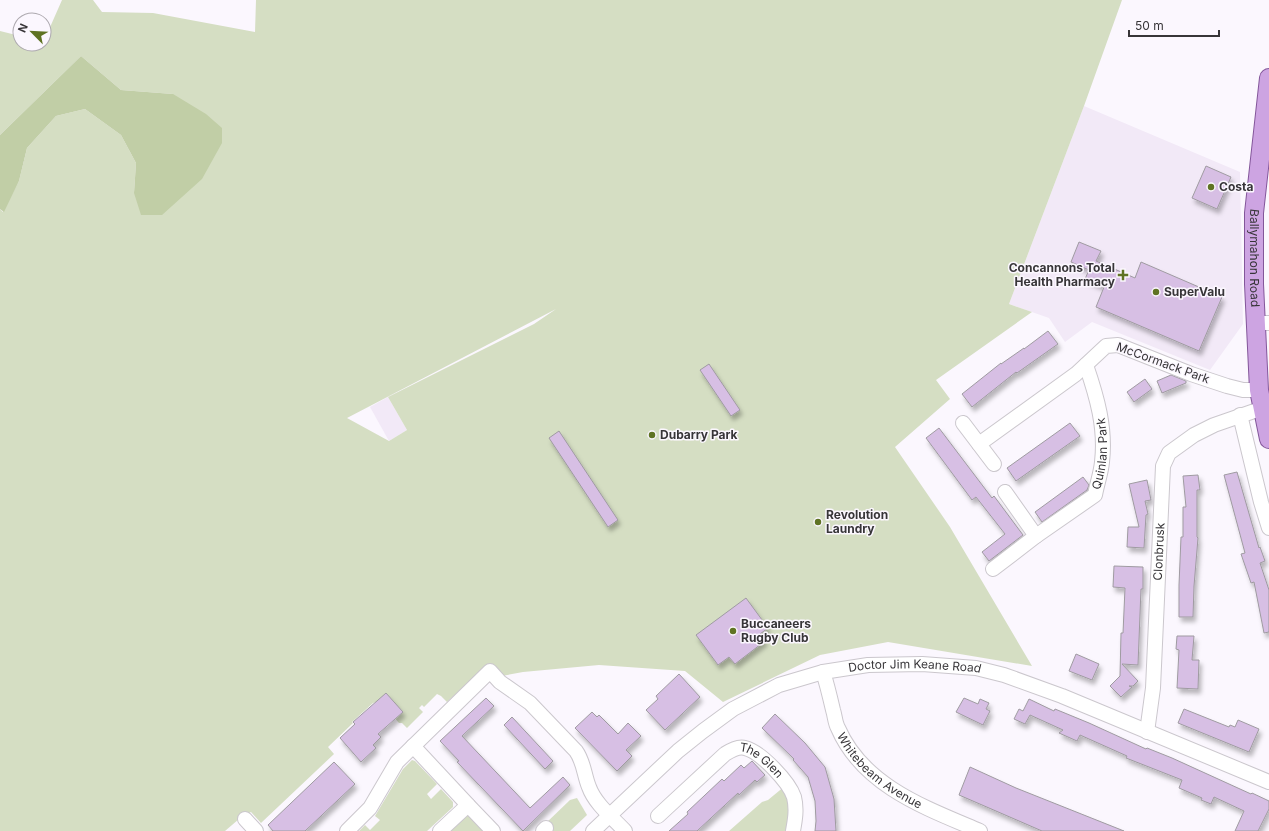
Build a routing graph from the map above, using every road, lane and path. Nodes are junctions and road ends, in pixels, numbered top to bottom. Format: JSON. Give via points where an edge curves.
{"nodes":[{"id":1,"x":1269,"y":78,"type":"edge"},
{"id":2,"x":1262,"y":323,"type":"edge"},
{"id":3,"x":1086,"y":365,"type":"junction"},
{"id":4,"x":1259,"y":390,"type":"junction"},
{"id":5,"x":1263,"y":408,"type":"junction"},
{"id":6,"x":1240,"y":415,"type":"junction"},
{"id":7,"x":963,"y":423,"type":"dead end"},
{"id":8,"x":1269,"y":439,"type":"edge"},
{"id":9,"x":979,"y":444,"type":"junction"},
{"id":10,"x":994,"y":464,"type":"dead end"},
{"id":11,"x":1005,"y":492,"type":"dead end"},
{"id":12,"x":1269,"y":528,"type":"edge"},
{"id":13,"x":1036,"y":536,"type":"junction"},
{"id":14,"x":993,"y":569,"type":"dead end"},
{"id":15,"x":823,"y":672,"type":"junction"},
{"id":16,"x":1147,"y":732,"type":"junction"},
{"id":17,"x":413,"y":746,"type":"junction"},
{"id":18,"x":1269,"y":782,"type":"edge"},
{"id":19,"x":468,"y":805,"type":"junction"},
{"id":20,"x":610,"y":815,"type":"junction"},
{"id":21,"x":658,"y":816,"type":"dead end"},
{"id":22,"x":245,"y":819,"type":"dead end"},
{"id":23,"x":256,"y":831,"type":"edge"},
{"id":24,"x":347,"y":831,"type":"edge"},
{"id":25,"x":440,"y":831,"type":"edge"},
{"id":26,"x":493,"y":831,"type":"edge"},
{"id":27,"x":593,"y":831,"type":"edge"},
{"id":28,"x":625,"y":831,"type":"edge"},
{"id":29,"x":793,"y":831,"type":"edge"},
{"id":30,"x":980,"y":831,"type":"edge"}],
"edges":[{"from":1,"to":2,"type":"main road","name":"Ballymahon Road","via":[[1254,213],[1254,284]]},
{"from":2,"to":4,"type":"main road","name":"Ballymahon Road"},
{"from":3,"to":4,"type":"street","name":"McCormack Park","via":[[1106,346],[1118,345],[1227,386]]},
{"from":3,"to":9,"type":"street","name":"McCormack Park"},
{"from":3,"to":13,"type":"street","name":"Quinlan Park","via":[[1098,400],[1103,437],[1102,463],[1094,495]]},
{"from":4,"to":5,"type":"main road","name":"Ballymahon Road"},
{"from":5,"to":6,"type":"street","name":"Clonbrusk"},
{"from":5,"to":8,"type":"main road","name":"Ballymahon Road"},
{"from":6,"to":12,"type":"street"},
{"from":6,"to":16,"type":"street","name":"Clonbrusk","via":[[1189,438],[1169,453],[1163,466],[1153,688]]},
{"from":7,"to":9,"type":"street"},
{"from":9,"to":10,"type":"street"},
{"from":11,"to":13,"type":"street"},
{"from":13,"to":14,"type":"street","name":"Quinlan Park"},
{"from":15,"to":16,"type":"street","name":"Doctor Jim Keane Road","via":[[895,664],[976,668],[1004,675],[1062,696]]},
{"from":15,"to":20,"type":"street","name":"Doctor Jim Keane Road","via":[[779,685],[722,716],[672,756]]},
{"from":15,"to":30,"type":"street","name":"Whitebeam Avenue","via":[[838,728],[853,754],[873,775],[915,802]]},
{"from":16,"to":18,"type":"street","name":"Doctor Jim Keane Road"},
{"from":17,"to":19,"type":"street"},
{"from":17,"to":20,"type":"street","via":[[490,671],[500,682],[530,703],[576,751],[591,792]]},
{"from":17,"to":24,"type":"street","via":[[397,762],[370,808]]},
{"from":19,"to":25,"type":"street"},
{"from":19,"to":26,"type":"street"},
{"from":20,"to":27,"type":"street","name":"Doctor Jim Keane Road"},
{"from":20,"to":28,"type":"street"},
{"from":21,"to":29,"type":"street","name":"The Glen","via":[[725,754],[734,749],[744,748],[757,754],[775,770],[790,789],[795,806]]},
{"from":22,"to":23,"type":"street"}]}
